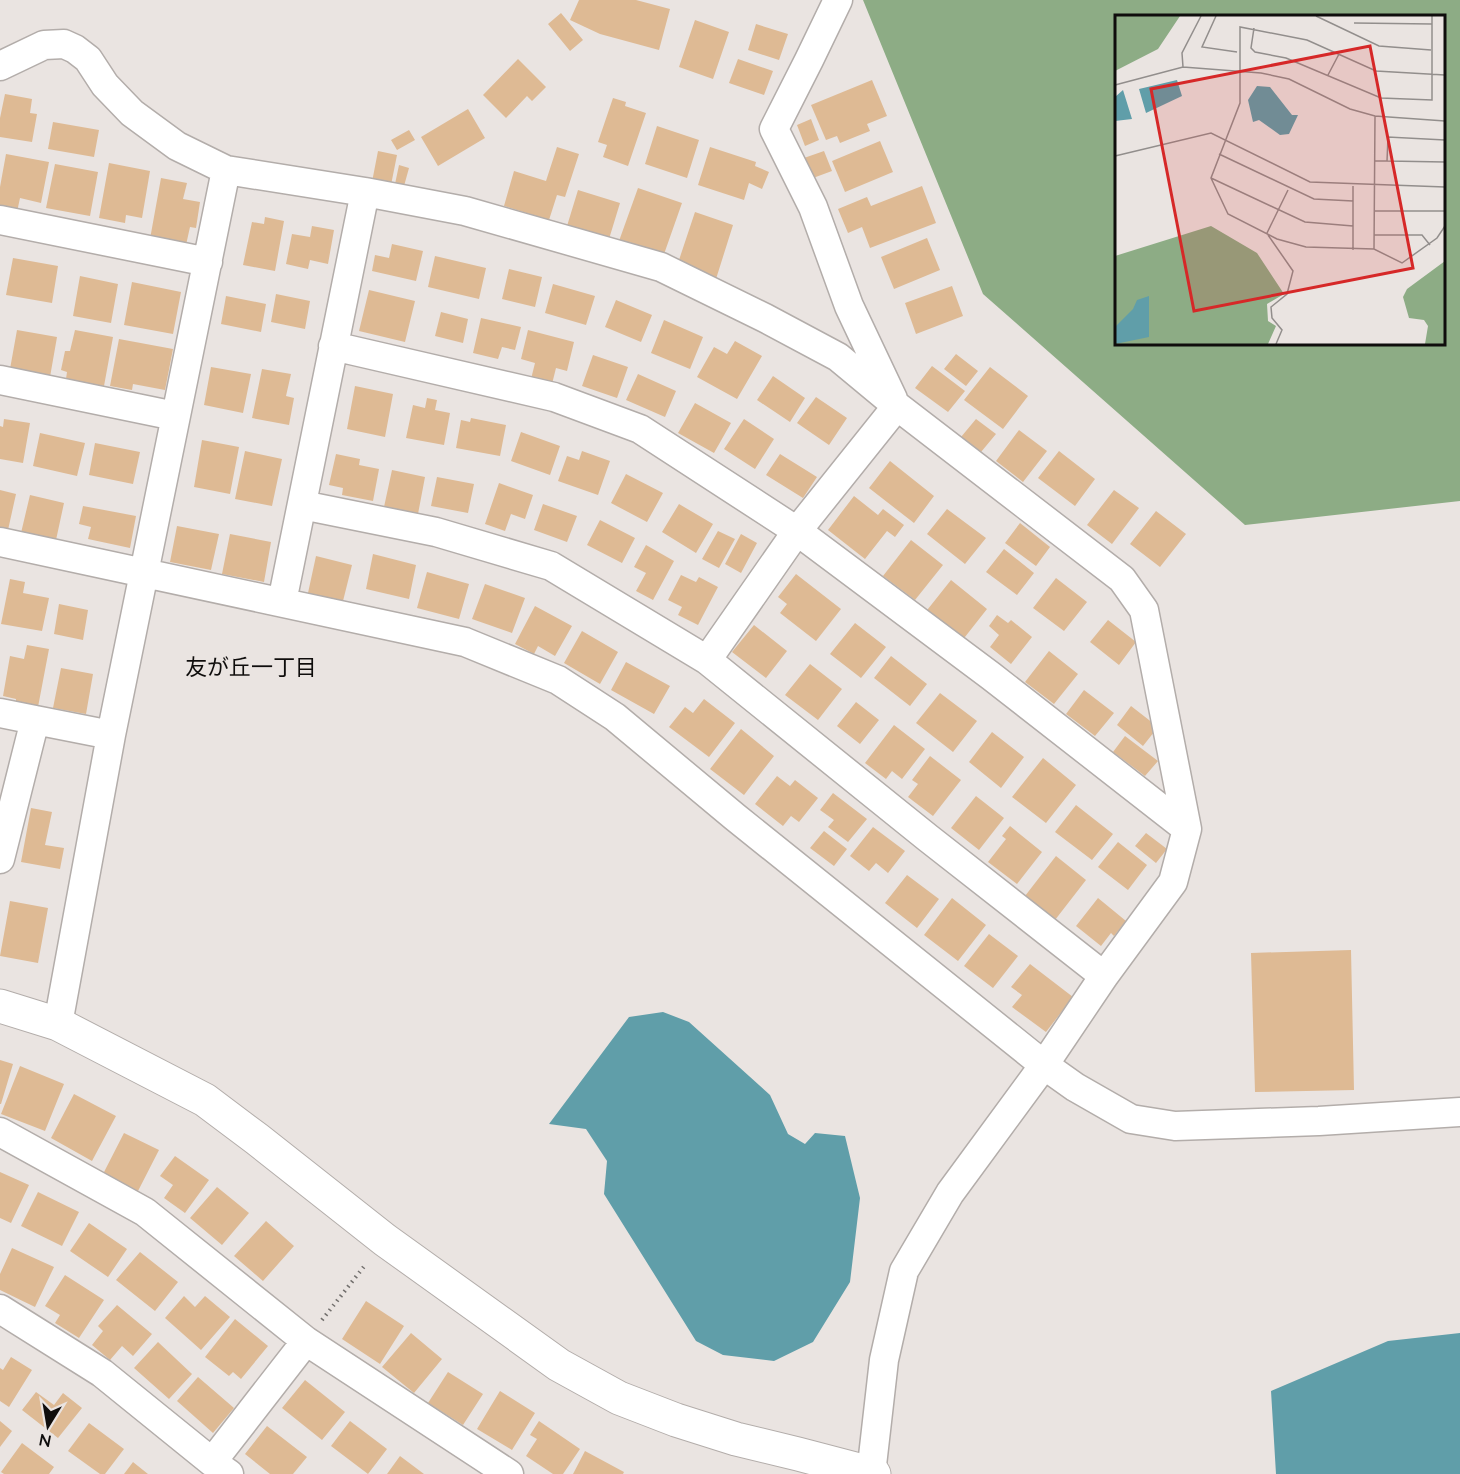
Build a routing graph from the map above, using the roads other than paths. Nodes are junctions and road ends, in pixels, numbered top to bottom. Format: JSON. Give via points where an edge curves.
{"nodes":[{"id":1,"x":838,"y":0,"type":"edge"},
{"id":2,"x":0,"y":66,"type":"edge"},
{"id":3,"x":226,"y":170,"type":"junction"},
{"id":4,"x":365,"y":192,"type":"junction"},
{"id":5,"x":0,"y":220,"type":"edge"},
{"id":6,"x":208,"y":262,"type":"junction"},
{"id":7,"x":333,"y":346,"type":"junction"},
{"id":8,"x":0,"y":380,"type":"edge"},
{"id":9,"x":897,"y":406,"type":"junction"},
{"id":10,"x":176,"y":416,"type":"junction"},
{"id":11,"x":302,"y":505,"type":"junction"},
{"id":12,"x":797,"y":531,"type":"junction"},
{"id":13,"x":0,"y":542,"type":"edge"},
{"id":14,"x":145,"y":572,"type":"junction"},
{"id":15,"x":282,"y":602,"type":"junction"},
{"id":16,"x":706,"y":660,"type":"junction"},
{"id":17,"x":0,"y":713,"type":"edge"},
{"id":18,"x":35,"y":720,"type":"junction"},
{"id":19,"x":111,"y":735,"type":"junction"},
{"id":20,"x":1187,"y":829,"type":"junction"},
{"id":21,"x":0,"y":859,"type":"edge"},
{"id":22,"x":1104,"y":976,"type":"junction"},
{"id":23,"x":0,"y":1006,"type":"edge"},
{"id":24,"x":58,"y":1024,"type":"junction"},
{"id":25,"x":1044,"y":1065,"type":"junction"},
{"id":26,"x":1460,"y":1112,"type":"edge"},
{"id":27,"x":0,"y":1132,"type":"edge"},
{"id":28,"x":0,"y":1309,"type":"edge"},
{"id":29,"x":306,"y":1341,"type":"junction"},
{"id":30,"x":220,"y":1468,"type":"edge"},
{"id":31,"x":510,"y":1474,"type":"edge"},
{"id":32,"x":872,"y":1474,"type":"edge"}],
"edges":[{"from":1,"to":9,"type":"street","via":[[774,129],[813,207],[849,306]]},
{"from":2,"to":3,"type":"street","via":[[44,45],[75,48],[132,113],[177,146]]},
{"from":3,"to":4,"type":"street"},
{"from":3,"to":6,"type":"street"},
{"from":4,"to":7,"type":"street"},
{"from":4,"to":9,"type":"street","via":[[465,211],[661,267],[838,357]]},
{"from":5,"to":6,"type":"street"},
{"from":6,"to":10,"type":"street"},
{"from":7,"to":11,"type":"street"},
{"from":7,"to":12,"type":"street","via":[[554,397],[640,429]]},
{"from":8,"to":10,"type":"street"},
{"from":9,"to":12,"type":"street"},
{"from":9,"to":20,"type":"street","via":[[1122,579],[1144,610]]},
{"from":10,"to":14,"type":"street"},
{"from":11,"to":15,"type":"street"},
{"from":11,"to":16,"type":"street","via":[[436,532],[551,567]]},
{"from":12,"to":16,"type":"street"},
{"from":12,"to":20,"type":"street"},
{"from":13,"to":14,"type":"street"},
{"from":14,"to":15,"type":"street"},
{"from":14,"to":19,"type":"street"},
{"from":15,"to":25,"type":"street","via":[[465,642],[558,680],[615,717]]},
{"from":16,"to":22,"type":"street"},
{"from":17,"to":18,"type":"street"},
{"from":18,"to":19,"type":"street"},
{"from":18,"to":21,"type":"street"},
{"from":19,"to":24,"type":"street"},
{"from":20,"to":22,"type":"street","via":[[1173,882]]},
{"from":22,"to":25,"type":"street"},
{"from":23,"to":24,"type":"street"},
{"from":24,"to":32,"type":"street","via":[[205,1100],[384,1240],[559,1365],[619,1398],[676,1420]]},
{"from":25,"to":26,"type":"street","via":[[1131,1119],[1175,1126]]},
{"from":25,"to":32,"type":"street","via":[[950,1193],[904,1271],[884,1360]]},
{"from":27,"to":29,"type":"street","via":[[145,1212]]},
{"from":28,"to":30,"type":"street","via":[[102,1373]]},
{"from":29,"to":30,"type":"street"},
{"from":29,"to":31,"type":"street"}]}
